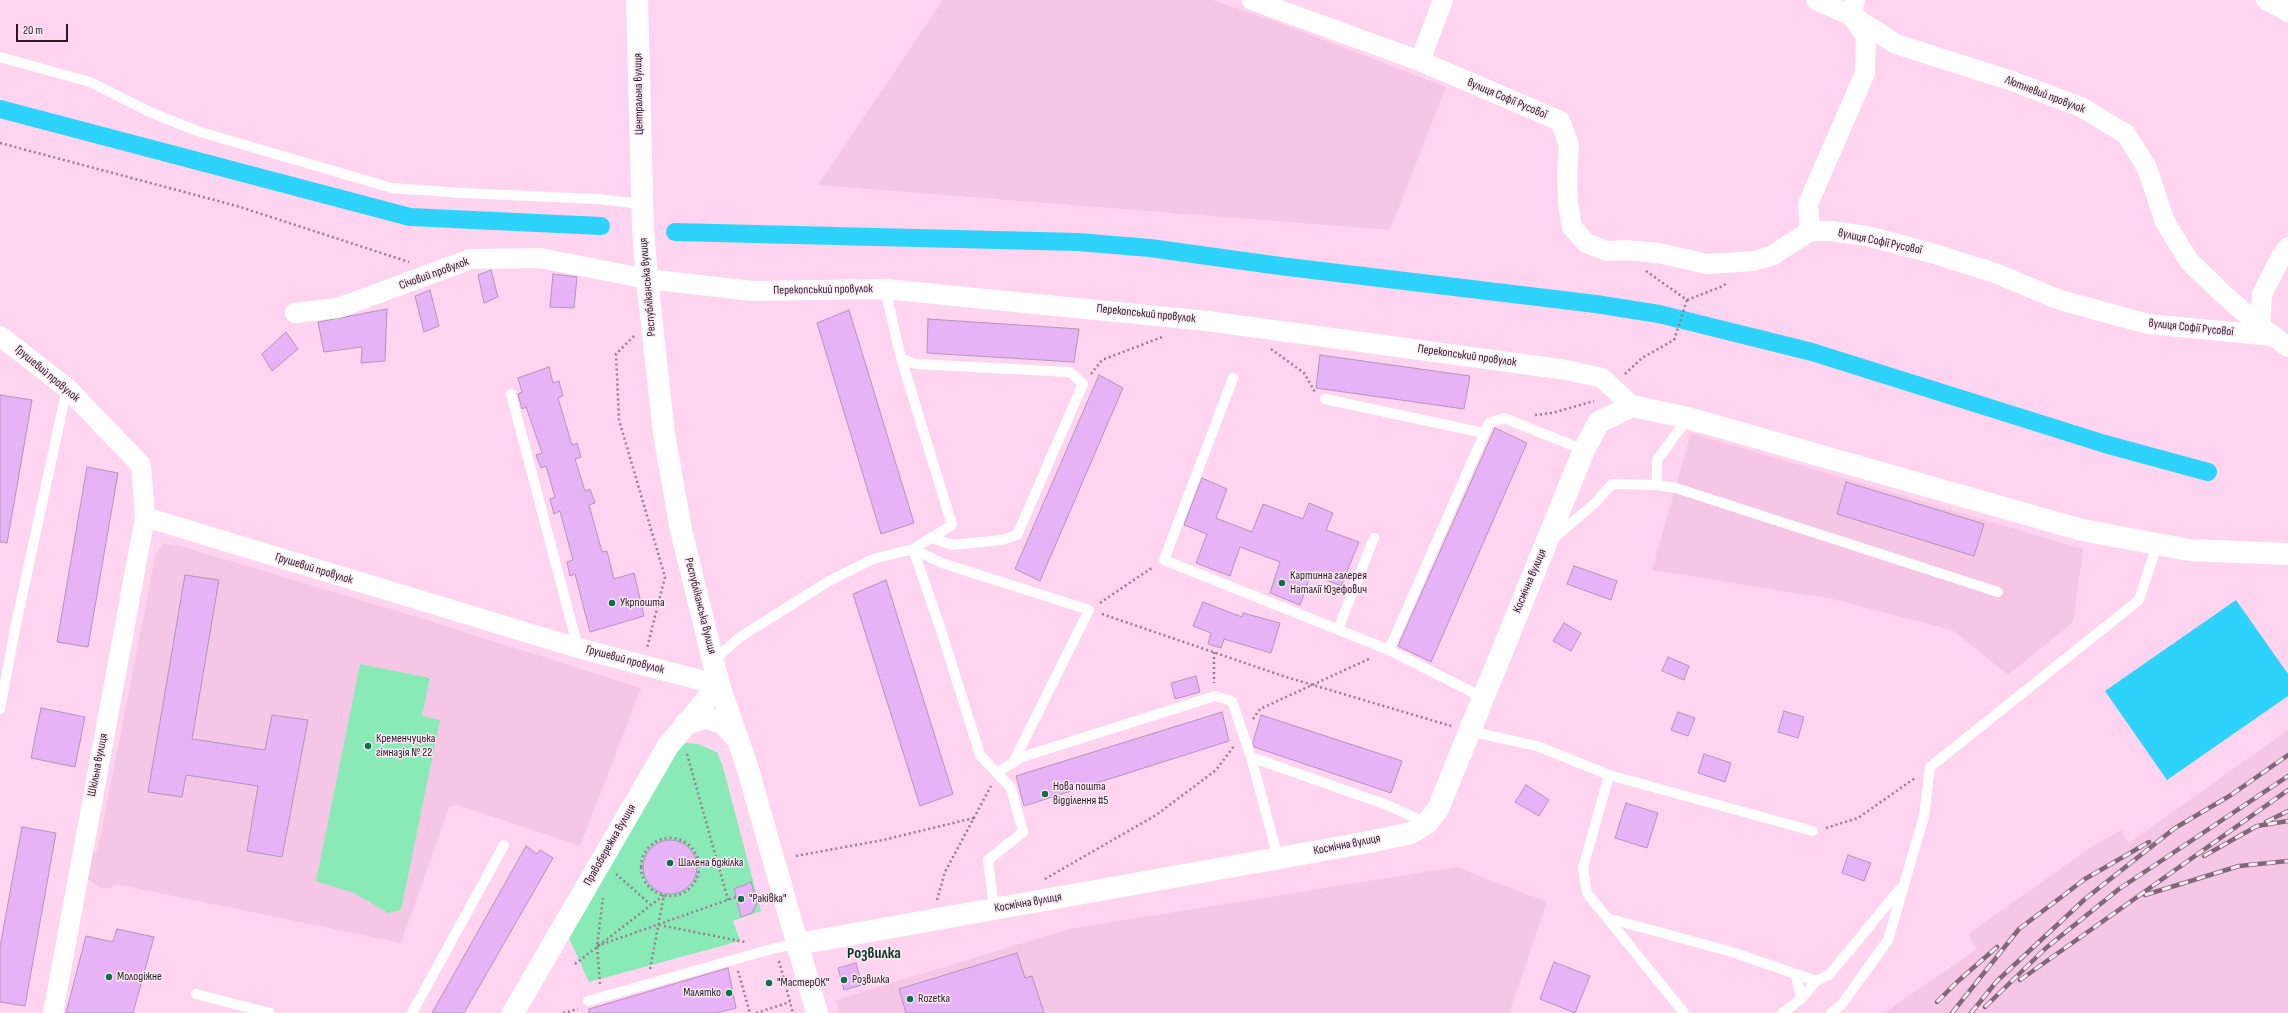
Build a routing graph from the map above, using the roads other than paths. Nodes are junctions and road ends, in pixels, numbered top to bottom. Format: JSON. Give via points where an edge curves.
{"nodes":[{"id":1,"x":637,"y":0,"type":"edge"},
{"id":2,"x":1252,"y":0,"type":"edge"},
{"id":3,"x":1443,"y":0,"type":"edge"},
{"id":4,"x":1816,"y":0,"type":"edge"},
{"id":5,"x":2266,"y":0,"type":"edge"},
{"id":6,"x":1854,"y":8,"type":"edge"},
{"id":7,"x":2288,"y":12,"type":"edge"},
{"id":8,"x":0,"y":57,"type":"edge"},
{"id":9,"x":1420,"y":61,"type":"junction"},
{"id":10,"x":642,"y":196,"type":"junction"},
{"id":11,"x":1810,"y":231,"type":"junction"},
{"id":12,"x":2288,"y":247,"type":"edge"},
{"id":13,"x":647,"y":279,"type":"junction"},
{"id":14,"x":885,"y":289,"type":"junction"},
{"id":15,"x":295,"y":313,"type":"dead end"},
{"id":16,"x":0,"y":336,"type":"edge"},
{"id":17,"x":2274,"y":336,"type":"edge"},
{"id":18,"x":901,"y":358,"type":"junction"},
{"id":19,"x":1232,"y":378,"type":"dead end"},
{"id":20,"x":66,"y":388,"type":"junction"},
{"id":21,"x":511,"y":394,"type":"dead end"},
{"id":22,"x":1325,"y":399,"type":"road end"},
{"id":23,"x":1632,"y":406,"type":"junction"},
{"id":24,"x":1688,"y":418,"type":"junction"},
{"id":25,"x":1484,"y":432,"type":"junction"},
{"id":26,"x":1584,"y":450,"type":"junction"},
{"id":27,"x":1657,"y":485,"type":"junction"},
{"id":28,"x":145,"y":517,"type":"junction"},
{"id":29,"x":932,"y":538,"type":"junction"},
{"id":30,"x":1374,"y":538,"type":"dead end"},
{"id":31,"x":2157,"y":545,"type":"junction"},
{"id":32,"x":1545,"y":546,"type":"junction"},
{"id":33,"x":913,"y":550,"type":"junction"},
{"id":34,"x":2288,"y":554,"type":"edge"},
{"id":35,"x":1998,"y":592,"type":"dead end"},
{"id":36,"x":1338,"y":629,"type":"junction"},
{"id":37,"x":578,"y":648,"type":"junction"},
{"id":38,"x":1389,"y":650,"type":"junction"},
{"id":39,"x":713,"y":661,"type":"junction"},
{"id":40,"x":719,"y":685,"type":"junction"},
{"id":41,"x":1482,"y":697,"type":"junction"},
{"id":42,"x":0,"y":709,"type":"edge"},
{"id":43,"x":685,"y":724,"type":"junction"},
{"id":44,"x":1469,"y":731,"type":"junction"},
{"id":45,"x":738,"y":740,"type":"junction"},
{"id":46,"x":1251,"y":757,"type":"junction"},
{"id":47,"x":1013,"y":763,"type":"junction"},
{"id":48,"x":998,"y":772,"type":"junction"},
{"id":49,"x":1609,"y":775,"type":"junction"},
{"id":50,"x":1427,"y":822,"type":"junction"},
{"id":51,"x":1813,"y":832,"type":"road end"},
{"id":52,"x":504,"y":845,"type":"dead end"},
{"id":53,"x":1278,"y":858,"type":"junction"},
{"id":54,"x":1903,"y":886,"type":"junction"},
{"id":55,"x":994,"y":908,"type":"junction"},
{"id":56,"x":1608,"y":918,"type":"junction"},
{"id":57,"x":798,"y":944,"type":"junction"},
{"id":58,"x":1796,"y":976,"type":"junction"},
{"id":59,"x":1816,"y":981,"type":"junction"},
{"id":60,"x":196,"y":994,"type":"dead end"},
{"id":61,"x":1801,"y":999,"type":"junction"},
{"id":62,"x":588,"y":1001,"type":"dead end"},
{"id":63,"x":53,"y":1013,"type":"edge"},
{"id":64,"x":270,"y":1013,"type":"edge"},
{"id":65,"x":412,"y":1013,"type":"edge"},
{"id":66,"x":513,"y":1013,"type":"edge"},
{"id":67,"x":817,"y":1013,"type":"edge"},
{"id":68,"x":1684,"y":1013,"type":"edge"},
{"id":69,"x":1782,"y":1013,"type":"edge"},
{"id":70,"x":1831,"y":1013,"type":"edge"}],
"edges":[{"from":1,"to":10,"type":"street","name":"Центральна вулиця"},
{"from":2,"to":9,"type":"street","name":"вулиця Софії Русової"},
{"from":3,"to":9,"type":"street"},
{"from":4,"to":6,"type":"street","name":"Лютневий провулок"},
{"from":5,"to":7,"type":"street"},
{"from":6,"to":11,"type":"street","via":[[1866,37],[1865,73],[1808,204]]},
{"from":6,"to":17,"type":"street","name":"Лютневий провулок","via":[[1896,44],[2081,106],[2126,134],[2147,168],[2165,222],[2190,261]]},
{"from":8,"to":10,"type":"lane","via":[[90,82],[150,112],[197,131],[392,188],[599,199]]},
{"from":9,"to":11,"type":"street","name":"вулиця Софії Русової","via":[[1560,121],[1569,145],[1568,203],[1572,227],[1586,243],[1607,251],[1658,253],[1706,264],[1754,261],[1773,255]]},
{"from":10,"to":13,"type":"street","name":"Республіканська вулиця"},
{"from":11,"to":17,"type":"street","name":"вулиця Софії Русової","via":[[1867,236],[1935,254],[1995,273],[2060,300],[2148,324]]},
{"from":12,"to":17,"type":"street","via":[[2262,294]]},
{"from":13,"to":14,"type":"street","name":"Перекопський провулок","via":[[752,291]]},
{"from":13,"to":15,"type":"street","name":"Січовий провулок","via":[[540,258],[472,259],[344,306]]},
{"from":13,"to":39,"type":"street","name":"Республіканська вулиця","via":[[664,434],[681,530]]},
{"from":14,"to":18,"type":"lane"},
{"from":14,"to":23,"type":"street","name":"Перекопський провулок","via":[[1254,327],[1567,370],[1602,378]]},
{"from":16,"to":20,"type":"street","name":"Грушевий провулок"},
{"from":18,"to":29,"type":"lane","via":[[952,525]]},
{"from":18,"to":29,"type":"lane","via":[[915,364],[1070,372],[1083,384],[1017,535],[1002,540],[952,545]]},
{"from":19,"to":36,"type":"lane","via":[[1164,560]]},
{"from":20,"to":28,"type":"street","name":"Грушевий провулок","via":[[141,465]]},
{"from":20,"to":42,"type":"lane"},
{"from":21,"to":37,"type":"lane"},
{"from":22,"to":25,"type":"lane"},
{"from":23,"to":24,"type":"street"},
{"from":23,"to":26,"type":"street","name":"Космічна вулиця","via":[[1599,422]]},
{"from":24,"to":27,"type":"lane","via":[[1657,460]]},
{"from":24,"to":31,"type":"street","via":[[2082,530]]},
{"from":25,"to":26,"type":"lane","via":[[1490,423],[1504,418]]},
{"from":25,"to":38,"type":"lane"},
{"from":26,"to":32,"type":"street","name":"Космічна вулиця"},
{"from":27,"to":32,"type":"lane","via":[[1612,484],[1595,503]]},
{"from":27,"to":35,"type":"lane","via":[[1676,488]]},
{"from":28,"to":37,"type":"street","name":"Грушевий провулок"},
{"from":28,"to":63,"type":"street","name":"Шкільна вулиця"},
{"from":29,"to":33,"type":"lane"},
{"from":30,"to":36,"type":"lane"},
{"from":31,"to":34,"type":"street","via":[[2189,550]]},
{"from":31,"to":54,"type":"lane","via":[[2139,600],[1930,767],[1924,816]]},
{"from":32,"to":41,"type":"street","name":"Космічна вулиця"},
{"from":33,"to":39,"type":"lane","via":[[873,558],[829,581],[740,637]]},
{"from":33,"to":47,"type":"lane","via":[[942,562],[1089,610]]},
{"from":33,"to":48,"type":"lane","via":[[980,755]]},
{"from":36,"to":38,"type":"lane"},
{"from":37,"to":40,"type":"street","name":"Грушевий провулок"},
{"from":38,"to":41,"type":"lane"},
{"from":39,"to":40,"type":"street","name":"Республіканська вулиця"},
{"from":40,"to":43,"type":"street","name":"Правобережна вулиця"},
{"from":40,"to":45,"type":"street","name":"Республіканська вулиця"},
{"from":41,"to":44,"type":"street","name":"Космічна вулиця"},
{"from":43,"to":45,"type":"street","via":[[705,718],[723,724]]},
{"from":43,"to":66,"type":"street","name":"Правобережна вулиця","via":[[668,746]]},
{"from":44,"to":49,"type":"lane","via":[[1537,746]]},
{"from":44,"to":50,"type":"street","name":"Космічна вулиця","via":[[1438,809]]},
{"from":45,"to":57,"type":"street","name":"Республіканська вулиця"},
{"from":46,"to":47,"type":"lane","via":[[1232,701],[1215,696],[1022,757]]},
{"from":46,"to":50,"type":"lane","via":[[1388,805]]},
{"from":46,"to":53,"type":"lane"},
{"from":47,"to":48,"type":"lane"},
{"from":48,"to":55,"type":"lane","via":[[1011,788],[1023,832],[988,860]]},
{"from":49,"to":51,"type":"lane"},
{"from":49,"to":56,"type":"lane","via":[[1583,868],[1587,893]]},
{"from":50,"to":53,"type":"street","name":"Космічна вулиця","via":[[1411,833]]},
{"from":52,"to":65,"type":"lane"},
{"from":53,"to":55,"type":"street","name":"Космічна вулиця"},
{"from":54,"to":59,"type":"lane","via":[[1829,975]]},
{"from":54,"to":70,"type":"lane","via":[[1888,940],[1842,1004]]},
{"from":55,"to":57,"type":"street","name":"Космічна вулиця"},
{"from":56,"to":58,"type":"lane","via":[[1732,952]]},
{"from":56,"to":68,"type":"lane"},
{"from":57,"to":62,"type":"lane","via":[[734,959]]},
{"from":57,"to":67,"type":"street","name":"Республіканська вулиця"},
{"from":58,"to":59,"type":"lane"},
{"from":58,"to":61,"type":"lane"},
{"from":59,"to":61,"type":"lane"},
{"from":60,"to":64,"type":"lane"},
{"from":61,"to":69,"type":"lane"}]}
